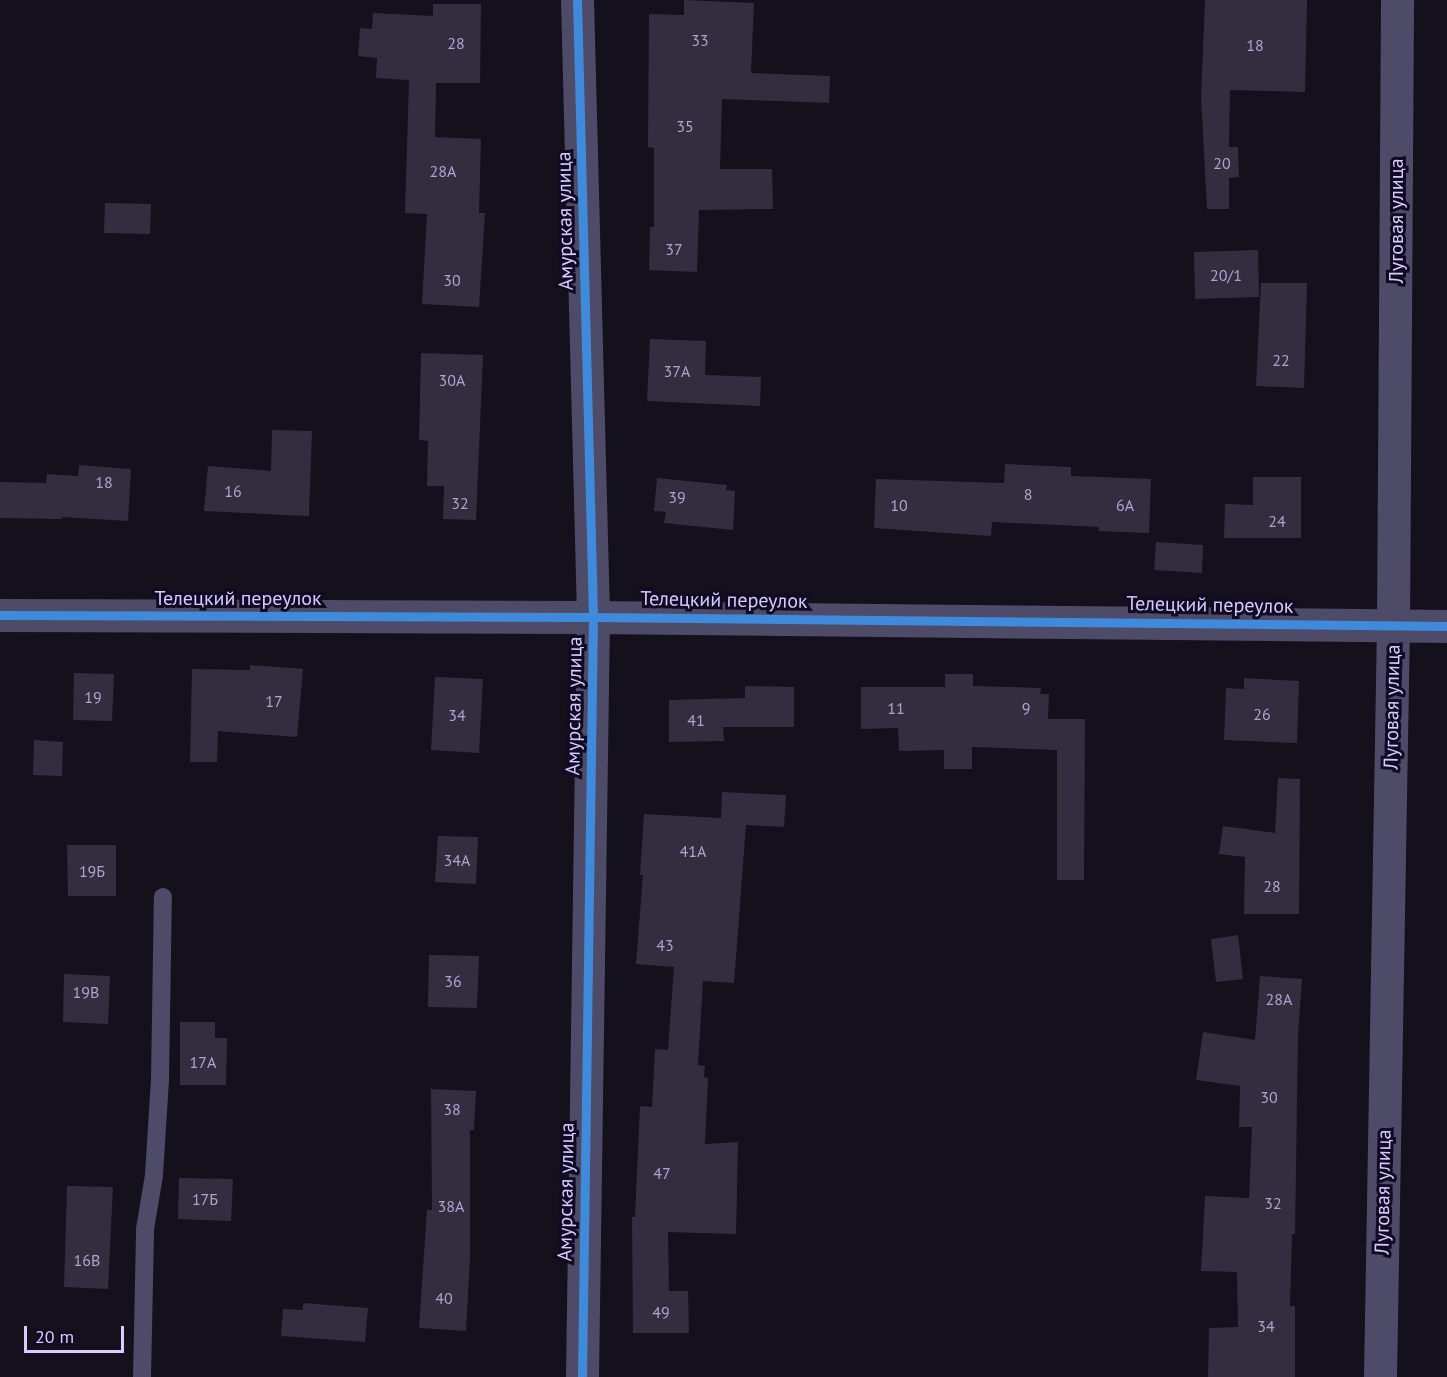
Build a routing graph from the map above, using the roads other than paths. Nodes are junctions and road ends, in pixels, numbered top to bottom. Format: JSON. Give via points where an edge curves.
{"nodes":[{"id":1,"x":577,"y":0,"type":"edge"},
{"id":2,"x":1397,"y":0,"type":"edge"},
{"id":3,"x":0,"y":615,"type":"edge"},
{"id":4,"x":593,"y":617,"type":"junction"},
{"id":5,"x":1393,"y":625,"type":"junction"},
{"id":6,"x":1447,"y":626,"type":"edge"},
{"id":7,"x":163,"y":897,"type":"dead end"},
{"id":8,"x":142,"y":1377,"type":"edge"},
{"id":9,"x":582,"y":1377,"type":"edge"},
{"id":10,"x":1380,"y":1377,"type":"edge"}],
"edges":[{"from":1,"to":4,"type":"street","name":"Амурская улица"},
{"from":2,"to":5,"type":"street","name":"Луговая улица"},
{"from":3,"to":4,"type":"street","name":"Телецкий переулок"},
{"from":4,"to":5,"type":"street","name":"Телецкий переулок"},
{"from":4,"to":9,"type":"street","name":"Амурская улица"},
{"from":5,"to":6,"type":"street","name":"Телецкий переулок"},
{"from":5,"to":10,"type":"street","name":"Луговая улица"},
{"from":7,"to":8,"type":"lane","via":[[160,1080],[154,1175],[145,1229]]}]}
